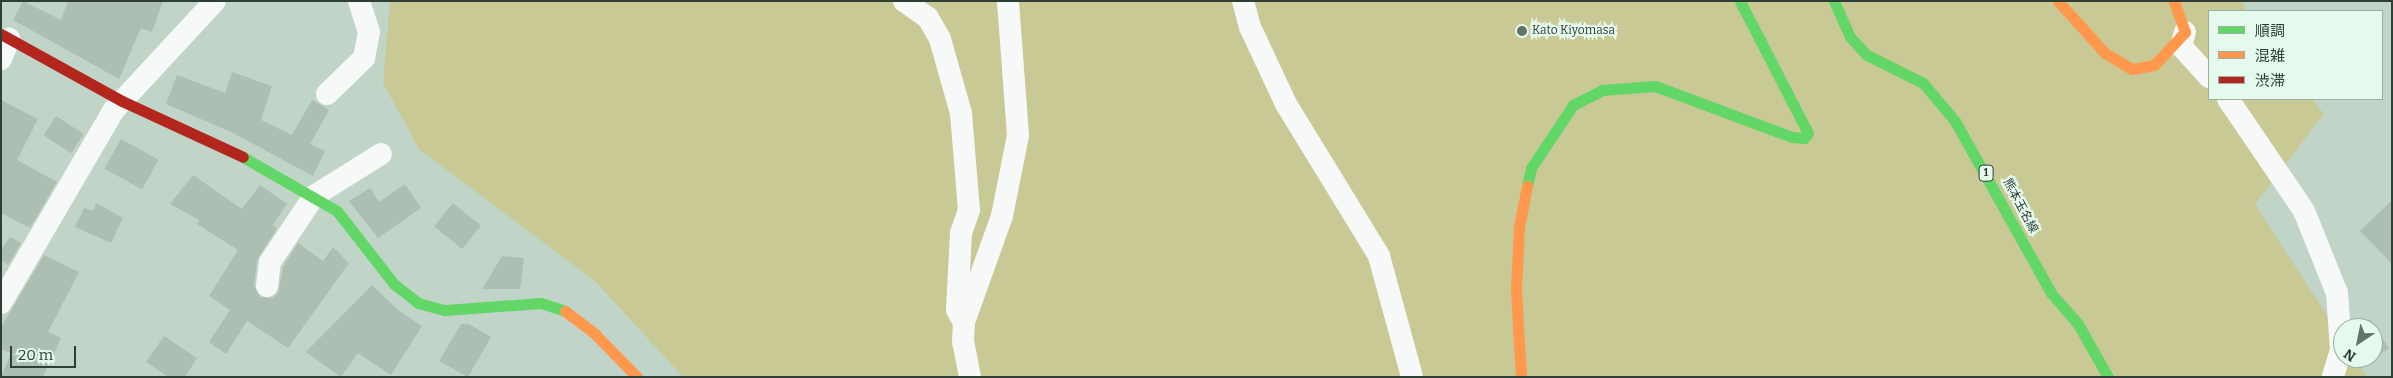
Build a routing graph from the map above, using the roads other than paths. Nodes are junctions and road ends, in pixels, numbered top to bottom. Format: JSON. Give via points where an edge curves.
{"nodes":[{"id":1,"x":215,"y":1,"type":"edge"},
{"id":2,"x":359,"y":1,"type":"edge"},
{"id":3,"x":904,"y":1,"type":"edge"},
{"id":4,"x":1008,"y":1,"type":"edge"},
{"id":5,"x":1243,"y":1,"type":"edge"},
{"id":6,"x":1740,"y":1,"type":"edge"},
{"id":7,"x":1834,"y":1,"type":"edge"},
{"id":8,"x":2058,"y":1,"type":"edge"},
{"id":9,"x":2174,"y":1,"type":"edge"},
{"id":10,"x":2185,"y":32,"type":"junction"},
{"id":11,"x":4,"y":44,"type":"edge"},
{"id":12,"x":2208,"y":77,"type":"edge"},
{"id":13,"x":327,"y":94,"type":"dead end"},
{"id":14,"x":2229,"y":100,"type":"edge"},
{"id":15,"x":122,"y":102,"type":"junction"},
{"id":16,"x":381,"y":154,"type":"dead end"},
{"id":17,"x":314,"y":196,"type":"junction"},
{"id":18,"x":267,"y":286,"type":"dead end"},
{"id":19,"x":1,"y":303,"type":"edge"},
{"id":20,"x":964,"y":322,"type":"junction"},
{"id":21,"x":637,"y":377,"type":"edge"},
{"id":22,"x":970,"y":377,"type":"edge"},
{"id":23,"x":1412,"y":377,"type":"edge"},
{"id":24,"x":1521,"y":377,"type":"edge"},
{"id":25,"x":2108,"y":377,"type":"edge"},
{"id":26,"x":2333,"y":377,"type":"edge"}],
"edges":[{"from":1,"to":15,"type":"street"},
{"from":2,"to":13,"type":"street","via":[[369,32],[364,58]]},
{"from":3,"to":20,"type":"street","via":[[928,18],[940,39],[961,113],[969,210],[961,233],[957,310]]},
{"from":4,"to":20,"type":"street","via":[[1018,135],[1002,216]]},
{"from":5,"to":23,"type":"street","via":[[1250,27],[1286,104],[1379,256]]},
{"from":6,"to":24,"type":"street","via":[[1808,134],[1804,138],[1792,137],[1655,86],[1602,90],[1573,105],[1531,168],[1519,227],[1516,290]]},
{"from":7,"to":25,"type":"street","name":"熊本玉名線","number":"1","via":[[1850,37],[1867,55],[1884,67],[1923,83],[1955,121],[2050,293],[2078,324]]},
{"from":8,"to":10,"type":"street","via":[[2105,53],[2132,69],[2154,65]]},
{"from":9,"to":10,"type":"street"},
{"from":10,"to":12,"type":"street","via":[[2181,46]]},
{"from":11,"to":15,"type":"street"},
{"from":14,"to":26,"type":"street","via":[[2304,211],[2337,293],[2341,350]]},
{"from":15,"to":17,"type":"street","via":[[265,167]]},
{"from":15,"to":19,"type":"street","via":[[113,111]]},
{"from":16,"to":17,"type":"street"},
{"from":17,"to":18,"type":"street","via":[[270,262]]},
{"from":17,"to":21,"type":"street","via":[[336,211],[394,284],[418,303],[445,310],[540,303],[564,310],[596,334]]},
{"from":20,"to":22,"type":"street","via":[[963,342]]}]}
